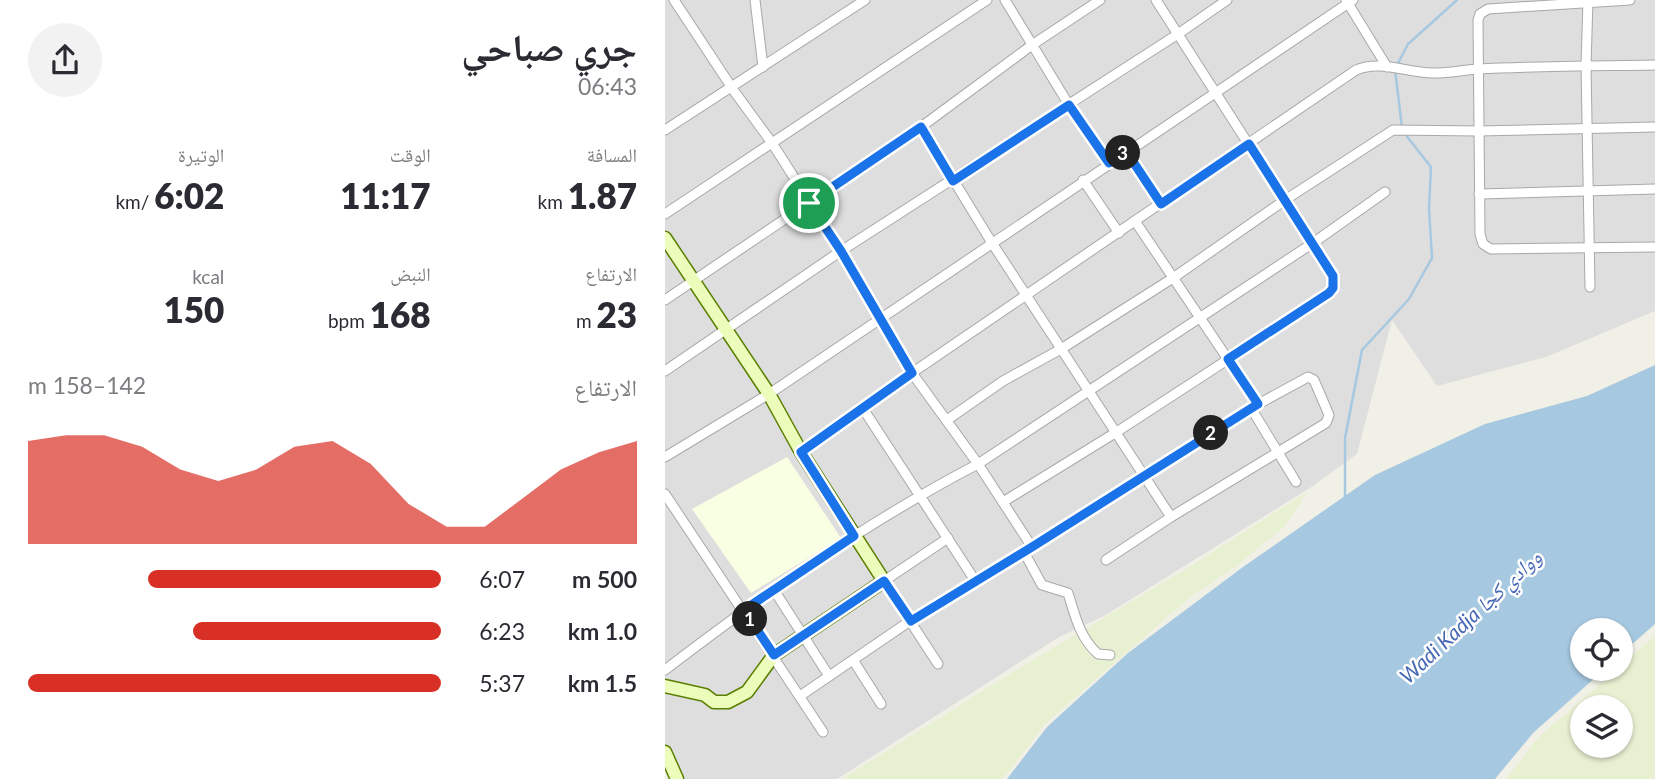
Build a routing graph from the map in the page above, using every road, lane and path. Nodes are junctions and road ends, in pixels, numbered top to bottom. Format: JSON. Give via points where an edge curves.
{"nodes":[{"id":1,"x":674,"y":0,"type":"edge"},
{"id":2,"x":754,"y":0,"type":"edge"},
{"id":3,"x":865,"y":0,"type":"edge"},
{"id":4,"x":986,"y":0,"type":"edge"},
{"id":5,"x":1005,"y":0,"type":"edge"},
{"id":6,"x":1100,"y":0,"type":"edge"},
{"id":7,"x":1156,"y":0,"type":"edge"},
{"id":8,"x":1227,"y":0,"type":"edge"},
{"id":9,"x":1630,"y":0,"type":"edge"},
{"id":10,"x":1349,"y":1,"type":"edge"},
{"id":11,"x":1588,"y":1,"type":"edge"},
{"id":12,"x":1178,"y":34,"type":"junction"},
{"id":13,"x":1032,"y":45,"type":"junction"},
{"id":14,"x":1655,"y":65,"type":"edge"},
{"id":15,"x":1586,"y":66,"type":"junction"},
{"id":16,"x":763,"y":67,"type":"junction"},
{"id":17,"x":1387,"y":67,"type":"junction"},
{"id":18,"x":1477,"y":69,"type":"junction"},
{"id":19,"x":731,"y":87,"type":"junction"},
{"id":20,"x":1215,"y":92,"type":"junction"},
{"id":21,"x":1069,"y":105,"type":"junction"},
{"id":22,"x":921,"y":127,"type":"junction"},
{"id":23,"x":1655,"y":127,"type":"edge"},
{"id":24,"x":1588,"y":128,"type":"junction"},
{"id":25,"x":665,"y":131,"type":"edge"},
{"id":26,"x":1478,"y":131,"type":"junction"},
{"id":27,"x":772,"y":143,"type":"junction"},
{"id":28,"x":1249,"y":144,"type":"junction"},
{"id":29,"x":1126,"y":151,"type":"junction"},
{"id":30,"x":1109,"y":163,"type":"junction"},
{"id":31,"x":1083,"y":180,"type":"junction"},
{"id":32,"x":953,"y":181,"type":"junction"},
{"id":33,"x":1655,"y":189,"type":"edge"},
{"id":34,"x":1589,"y":190,"type":"junction"},
{"id":35,"x":1384,"y":192,"type":"dead end"},
{"id":36,"x":1479,"y":194,"type":"junction"},
{"id":37,"x":1285,"y":200,"type":"junction"},
{"id":38,"x":809,"y":203,"type":"junction"},
{"id":39,"x":1161,"y":204,"type":"junction"},
{"id":40,"x":665,"y":214,"type":"edge"},
{"id":41,"x":1135,"y":221,"type":"junction"},
{"id":42,"x":1119,"y":233,"type":"junction"},
{"id":43,"x":665,"y":238,"type":"edge"},
{"id":44,"x":992,"y":243,"type":"junction"},
{"id":45,"x":1313,"y":243,"type":"junction"},
{"id":46,"x":1655,"y":247,"type":"edge"},
{"id":47,"x":1591,"y":248,"type":"junction"},
{"id":48,"x":841,"y":251,"type":"junction"},
{"id":49,"x":1173,"y":278,"type":"junction"},
{"id":50,"x":693,"y":281,"type":"junction"},
{"id":51,"x":1590,"y":287,"type":"dead end"},
{"id":52,"x":1027,"y":295,"type":"junction"},
{"id":53,"x":665,"y":300,"type":"edge"},
{"id":54,"x":1200,"y":318,"type":"junction"},
{"id":55,"x":880,"y":320,"type":"junction"},
{"id":56,"x":726,"y":330,"type":"junction"},
{"id":57,"x":1061,"y":349,"type":"junction"},
{"id":58,"x":1228,"y":359,"type":"junction"},
{"id":59,"x":665,"y":371,"type":"edge"},
{"id":60,"x":912,"y":373,"type":"junction"},
{"id":61,"x":1087,"y":390,"type":"junction"},
{"id":62,"x":769,"y":394,"type":"junction"},
{"id":63,"x":1255,"y":406,"type":"junction"},
{"id":64,"x":862,"y":407,"type":"junction"},
{"id":65,"x":947,"y":420,"type":"junction"},
{"id":66,"x":1115,"y":433,"type":"junction"},
{"id":67,"x":1277,"y":450,"type":"junction"},
{"id":68,"x":801,"y":452,"type":"junction"},
{"id":69,"x":665,"y":457,"type":"edge"},
{"id":70,"x":978,"y":464,"type":"junction"},
{"id":71,"x":1143,"y":476,"type":"junction"},
{"id":72,"x":1296,"y":482,"type":"dead end"},
{"id":73,"x":921,"y":494,"type":"junction"},
{"id":74,"x":666,"y":501,"type":"edge"},
{"id":75,"x":1003,"y":502,"type":"junction"},
{"id":76,"x":1171,"y":517,"type":"junction"},
{"id":77,"x":854,"y":536,"type":"junction"},
{"id":78,"x":948,"y":538,"type":"junction"},
{"id":79,"x":1028,"y":550,"type":"junction"},
{"id":80,"x":1106,"y":559,"type":"dead end"},
{"id":81,"x":884,"y":581,"type":"junction"},
{"id":82,"x":976,"y":582,"type":"junction"},
{"id":83,"x":774,"y":590,"type":"junction"},
{"id":84,"x":744,"y":610,"type":"junction"},
{"id":85,"x":911,"y":621,"type":"junction"},
{"id":86,"x":804,"y":635,"type":"junction"},
{"id":87,"x":774,"y":655,"type":"junction"},
{"id":88,"x":1110,"y":655,"type":"dead end"},
{"id":89,"x":853,"y":660,"type":"junction"},
{"id":90,"x":938,"y":664,"type":"dead end"},
{"id":91,"x":665,"y":670,"type":"edge"},
{"id":92,"x":829,"y":676,"type":"junction"},
{"id":93,"x":665,"y":686,"type":"edge"},
{"id":94,"x":800,"y":696,"type":"junction"},
{"id":95,"x":881,"y":704,"type":"dead end"},
{"id":96,"x":823,"y":732,"type":"dead end"},
{"id":97,"x":665,"y":752,"type":"edge"},
{"id":98,"x":677,"y":779,"type":"edge"}],
"edges":[{"from":1,"to":19,"type":"street"},
{"from":2,"to":16,"type":"street"},
{"from":3,"to":16,"type":"street"},
{"from":4,"to":27,"type":"street"},
{"from":5,"to":13,"type":"street"},
{"from":6,"to":13,"type":"street"},
{"from":7,"to":12,"type":"street"},
{"from":8,"to":12,"type":"street"},
{"from":9,"to":11,"type":"street"},
{"from":10,"to":17,"type":"street"},
{"from":10,"to":20,"type":"street"},
{"from":11,"to":15,"type":"street"},
{"from":11,"to":18,"type":"street","via":[[1488,9],[1478,20]]},
{"from":12,"to":20,"type":"street"},
{"from":12,"to":21,"type":"street"},
{"from":13,"to":21,"type":"street"},
{"from":13,"to":22,"type":"street"},
{"from":14,"to":15,"type":"street"},
{"from":15,"to":18,"type":"street"},
{"from":15,"to":24,"type":"street"},
{"from":16,"to":19,"type":"street"},
{"from":17,"to":18,"type":"street","via":[[1433,73]]},
{"from":17,"to":28,"type":"street","via":[[1356,70]]},
{"from":18,"to":26,"type":"street"},
{"from":19,"to":25,"type":"street"},
{"from":19,"to":27,"type":"street"},
{"from":20,"to":28,"type":"street"},
{"from":20,"to":29,"type":"street"},
{"from":21,"to":30,"type":"street"},
{"from":21,"to":32,"type":"street"},
{"from":22,"to":32,"type":"street"},
{"from":22,"to":38,"type":"street"},
{"from":23,"to":24,"type":"street"},
{"from":24,"to":26,"type":"street"},
{"from":24,"to":34,"type":"street"},
{"from":26,"to":36,"type":"street"},
{"from":26,"to":37,"type":"street","via":[[1393,130]]},
{"from":27,"to":38,"type":"street"},
{"from":27,"to":40,"type":"street"},
{"from":28,"to":37,"type":"street"},
{"from":28,"to":39,"type":"street"},
{"from":29,"to":30,"type":"street"},
{"from":29,"to":39,"type":"street"},
{"from":30,"to":31,"type":"street"},
{"from":31,"to":42,"type":"street"},
{"from":31,"to":44,"type":"street"},
{"from":32,"to":44,"type":"street"},
{"from":32,"to":48,"type":"street"},
{"from":33,"to":34,"type":"street"},
{"from":34,"to":36,"type":"street"},
{"from":34,"to":47,"type":"street"},
{"from":35,"to":45,"type":"street"},
{"from":36,"to":47,"type":"street","via":[[1480,234],[1483,244],[1491,248]]},
{"from":37,"to":45,"type":"street"},
{"from":37,"to":49,"type":"street"},
{"from":38,"to":48,"type":"street"},
{"from":38,"to":50,"type":"street"},
{"from":39,"to":41,"type":"street"},
{"from":41,"to":42,"type":"street"},
{"from":41,"to":49,"type":"street"},
{"from":42,"to":52,"type":"street"},
{"from":43,"to":50,"type":"main road"},
{"from":44,"to":52,"type":"street"},
{"from":44,"to":55,"type":"street"},
{"from":45,"to":54,"type":"street"},
{"from":45,"to":58,"type":"street","via":[[1333,276],[1333,288]]},
{"from":46,"to":47,"type":"street"},
{"from":47,"to":51,"type":"street"},
{"from":48,"to":55,"type":"street"},
{"from":48,"to":56,"type":"street"},
{"from":49,"to":54,"type":"street"},
{"from":49,"to":57,"type":"street"},
{"from":50,"to":53,"type":"street"},
{"from":50,"to":56,"type":"main road"},
{"from":52,"to":57,"type":"street"},
{"from":52,"to":60,"type":"street"},
{"from":54,"to":58,"type":"street"},
{"from":54,"to":61,"type":"street"},
{"from":55,"to":60,"type":"street"},
{"from":55,"to":62,"type":"street"},
{"from":56,"to":59,"type":"street"},
{"from":56,"to":62,"type":"main road"},
{"from":57,"to":61,"type":"street"},
{"from":57,"to":65,"type":"street"},
{"from":58,"to":63,"type":"street"},
{"from":58,"to":66,"type":"street"},
{"from":60,"to":64,"type":"street"},
{"from":60,"to":65,"type":"street"},
{"from":61,"to":66,"type":"street"},
{"from":61,"to":70,"type":"street"},
{"from":62,"to":68,"type":"main road"},
{"from":62,"to":69,"type":"street"},
{"from":63,"to":67,"type":"street"},
{"from":63,"to":67,"type":"street","via":[[1308,377],[1314,380],[1329,420]]},
{"from":63,"to":71,"type":"street"},
{"from":64,"to":68,"type":"street"},
{"from":64,"to":73,"type":"street"},
{"from":65,"to":70,"type":"street"},
{"from":66,"to":71,"type":"street"},
{"from":66,"to":75,"type":"street"},
{"from":67,"to":72,"type":"street"},
{"from":67,"to":76,"type":"street"},
{"from":68,"to":77,"type":"main road"},
{"from":70,"to":73,"type":"street"},
{"from":70,"to":75,"type":"street"},
{"from":71,"to":76,"type":"street"},
{"from":71,"to":79,"type":"street"},
{"from":73,"to":77,"type":"street"},
{"from":73,"to":78,"type":"street"},
{"from":74,"to":84,"type":"street"},
{"from":75,"to":79,"type":"street"},
{"from":76,"to":80,"type":"street"},
{"from":77,"to":81,"type":"main road"},
{"from":77,"to":83,"type":"street"},
{"from":78,"to":81,"type":"street"},
{"from":78,"to":82,"type":"street"},
{"from":79,"to":82,"type":"street"},
{"from":79,"to":88,"type":"street","via":[[1042,585],[1068,593],[1090,647],[1098,654]]},
{"from":81,"to":85,"type":"street"},
{"from":81,"to":86,"type":"main road"},
{"from":82,"to":85,"type":"street"},
{"from":83,"to":84,"type":"street"},
{"from":83,"to":86,"type":"street"},
{"from":84,"to":87,"type":"street"},
{"from":84,"to":91,"type":"street"},
{"from":85,"to":89,"type":"street"},
{"from":85,"to":90,"type":"street"},
{"from":86,"to":87,"type":"main road"},
{"from":86,"to":92,"type":"street"},
{"from":87,"to":93,"type":"main road","via":[[747,692],[728,702]]},
{"from":87,"to":94,"type":"street"},
{"from":89,"to":92,"type":"street"},
{"from":89,"to":95,"type":"street"},
{"from":92,"to":94,"type":"street"},
{"from":94,"to":96,"type":"street"},
{"from":97,"to":98,"type":"main road"}]}
